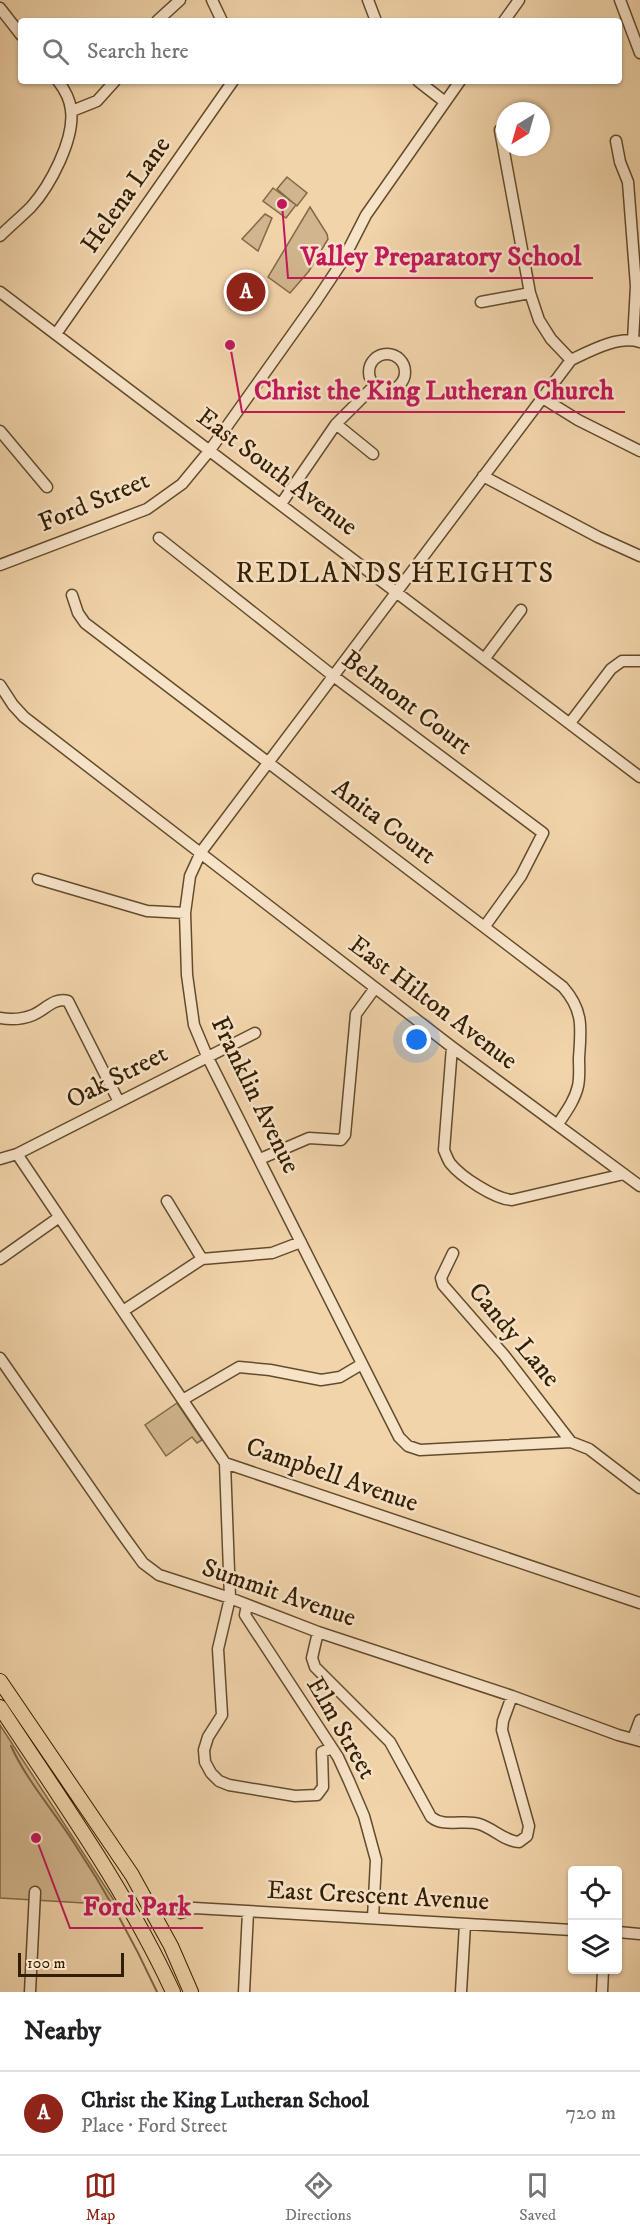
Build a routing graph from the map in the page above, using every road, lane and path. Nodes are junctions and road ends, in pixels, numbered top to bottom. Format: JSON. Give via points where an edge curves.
{"nodes":[{"id":1,"x":180,"y":0,"type":"edge"},
{"id":2,"x":212,"y":0,"type":"edge"},
{"id":3,"x":368,"y":0,"type":"edge"},
{"id":4,"x":519,"y":0,"type":"edge"},
{"id":5,"x":620,"y":0,"type":"edge"},
{"id":6,"x":0,"y":8,"type":"edge"},
{"id":7,"x":160,"y":18,"type":"edge"},
{"id":8,"x":221,"y":18,"type":"edge"},
{"id":9,"x":375,"y":18,"type":"edge"},
{"id":10,"x":506,"y":18,"type":"edge"},
{"id":11,"x":18,"y":31,"type":"edge"},
{"id":12,"x":640,"y":53,"type":"edge"},
{"id":13,"x":60,"y":84,"type":"edge"},
{"id":14,"x":112,"y":84,"type":"edge"},
{"id":15,"x":231,"y":84,"type":"edge"},
{"id":16,"x":422,"y":84,"type":"edge"},
{"id":17,"x":458,"y":84,"type":"edge"},
{"id":18,"x":445,"y":102,"type":"junction"},
{"id":19,"x":72,"y":111,"type":"junction"},
{"id":20,"x":616,"y":141,"type":"dead end"},
{"id":21,"x":505,"y":156,"type":"edge"},
{"id":22,"x":0,"y":236,"type":"edge"},
{"id":23,"x":0,"y":292,"type":"edge"},
{"id":24,"x":530,"y":293,"type":"junction"},
{"id":25,"x":481,"y":303,"type":"dead end"},
{"id":26,"x":56,"y":334,"type":"junction"},
{"id":27,"x":636,"y":341,"type":"edge"},
{"id":28,"x":571,"y":360,"type":"junction"},
{"id":29,"x":375,"y":385,"type":"dead end"},
{"id":30,"x":541,"y":397,"type":"junction"},
{"id":31,"x":336,"y":423,"type":"junction"},
{"id":32,"x":0,"y":431,"type":"edge"},
{"id":33,"x":210,"y":450,"type":"junction"},
{"id":34,"x":640,"y":451,"type":"edge"},
{"id":35,"x":373,"y":454,"type":"dead end"},
{"id":36,"x":483,"y":476,"type":"junction"},
{"id":37,"x":47,"y":487,"type":"dead end"},
{"id":38,"x":281,"y":504,"type":"junction"},
{"id":39,"x":159,"y":538,"type":"dead end"},
{"id":40,"x":640,"y":556,"type":"edge"},
{"id":41,"x":0,"y":565,"type":"edge"},
{"id":42,"x":398,"y":592,"type":"junction"},
{"id":43,"x":72,"y":595,"type":"dead end"},
{"id":44,"x":520,"y":610,"type":"dead end"},
{"id":45,"x":485,"y":658,"type":"junction"},
{"id":46,"x":640,"y":661,"type":"edge"},
{"id":47,"x":333,"y":675,"type":"junction"},
{"id":48,"x":0,"y":685,"type":"edge"},
{"id":49,"x":570,"y":723,"type":"junction"},
{"id":50,"x":267,"y":761,"type":"junction"},
{"id":51,"x":640,"y":777,"type":"edge"},
{"id":52,"x":201,"y":852,"type":"junction"},
{"id":53,"x":38,"y":879,"type":"dead end"},
{"id":54,"x":186,"y":913,"type":"junction"},
{"id":55,"x":485,"y":926,"type":"junction"},
{"id":56,"x":375,"y":988,"type":"junction"},
{"id":57,"x":0,"y":1018,"type":"edge"},
{"id":58,"x":255,"y":1033,"type":"dead end"},
{"id":59,"x":452,"y":1047,"type":"junction"},
{"id":60,"x":207,"y":1056,"type":"junction"},
{"id":61,"x":119,"y":1102,"type":"junction"},
{"id":62,"x":558,"y":1124,"type":"junction"},
{"id":63,"x":16,"y":1154,"type":"junction"},
{"id":64,"x":0,"y":1159,"type":"edge"},
{"id":65,"x":260,"y":1160,"type":"junction"},
{"id":66,"x":624,"y":1174,"type":"junction"},
{"id":67,"x":640,"y":1186,"type":"edge"},
{"id":68,"x":167,"y":1201,"type":"dead end"},
{"id":69,"x":58,"y":1218,"type":"junction"},
{"id":70,"x":301,"y":1242,"type":"junction"},
{"id":71,"x":453,"y":1253,"type":"dead end"},
{"id":72,"x":202,"y":1258,"type":"junction"},
{"id":73,"x":0,"y":1259,"type":"edge"},
{"id":74,"x":123,"y":1311,"type":"junction"},
{"id":75,"x":0,"y":1358,"type":"edge"},
{"id":76,"x":362,"y":1364,"type":"junction"},
{"id":77,"x":184,"y":1399,"type":"junction"},
{"id":78,"x":571,"y":1442,"type":"junction"},
{"id":79,"x":225,"y":1463,"type":"junction"},
{"id":80,"x":640,"y":1488,"type":"edge"},
{"id":81,"x":230,"y":1598,"type":"junction"},
{"id":82,"x":640,"y":1603,"type":"edge"},
{"id":83,"x":247,"y":1605,"type":"junction"},
{"id":84,"x":318,"y":1632,"type":"junction"},
{"id":85,"x":0,"y":1681,"type":"edge"},
{"id":86,"x":512,"y":1696,"type":"junction"},
{"id":87,"x":0,"y":1707,"type":"edge"},
{"id":88,"x":640,"y":1720,"type":"edge"},
{"id":89,"x":637,"y":1740,"type":"edge"},
{"id":90,"x":332,"y":1748,"type":"junction"},
{"id":91,"x":35,"y":1892,"type":"dead end"},
{"id":92,"x":248,"y":1912,"type":"junction"},
{"id":93,"x":181,"y":1913,"type":"dead end"},
{"id":94,"x":374,"y":1918,"type":"junction"},
{"id":95,"x":465,"y":1924,"type":"junction"},
{"id":96,"x":568,"y":1930,"type":"edge"},
{"id":97,"x":622,"y":1932,"type":"edge"},
{"id":98,"x":640,"y":1934,"type":"edge"},
{"id":99,"x":603,"y":1974,"type":"edge"},
{"id":100,"x":30,"y":1992,"type":"edge"},
{"id":101,"x":173,"y":1992,"type":"edge"},
{"id":102,"x":191,"y":1992,"type":"edge"},
{"id":103,"x":244,"y":1992,"type":"edge"},
{"id":104,"x":461,"y":1992,"type":"edge"},
{"id":105,"x":602,"y":1992,"type":"edge"}],
"edges":[{"from":1,"to":7,"type":"street"},
{"from":2,"to":8,"type":"street"},
{"from":3,"to":9,"type":"street"},
{"from":4,"to":10,"type":"street"},
{"from":5,"to":12,"type":"street"},
{"from":6,"to":11,"type":"street"},
{"from":13,"to":19,"type":"street"},
{"from":14,"to":19,"type":"street","via":[[97,101]]},
{"from":15,"to":26,"type":"street","name":"Helena Lane"},
{"from":16,"to":18,"type":"street"},
{"from":17,"to":18,"type":"street","name":"Ford Street"},
{"from":18,"to":33,"type":"street","name":"Ford Street","via":[[366,215],[316,301]]},
{"from":19,"to":22,"type":"street","via":[[70,134],[46,187]]},
{"from":20,"to":27,"type":"street","via":[[628,182]]},
{"from":21,"to":24,"type":"street"},
{"from":23,"to":26,"type":"street","name":"East South Avenue"},
{"from":24,"to":25,"type":"street"},
{"from":24,"to":28,"type":"street","via":[[539,320]]},
{"from":26,"to":33,"type":"street","name":"East South Avenue"},
{"from":27,"to":28,"type":"street","name":"Franklin Avenue","via":[[613,343]]},
{"from":28,"to":30,"type":"street","name":"Franklin Avenue"},
{"from":29,"to":31,"type":"street"},
{"from":30,"to":34,"type":"street"},
{"from":30,"to":36,"type":"street","name":"Franklin Avenue"},
{"from":31,"to":35,"type":"street"},
{"from":31,"to":38,"type":"street"},
{"from":32,"to":37,"type":"street"},
{"from":33,"to":38,"type":"street","name":"East South Avenue"},
{"from":33,"to":41,"type":"street","name":"Ford Street","via":[[182,484],[147,509]]},
{"from":36,"to":40,"type":"street"},
{"from":36,"to":42,"type":"street","name":"Franklin Avenue"},
{"from":38,"to":42,"type":"street","name":"East South Avenue"},
{"from":39,"to":47,"type":"street","name":"Belmont Court"},
{"from":42,"to":45,"type":"street","name":"East South Avenue"},
{"from":42,"to":47,"type":"street","name":"Franklin Avenue"},
{"from":43,"to":50,"type":"street","name":"Anita Court","via":[[85,623]]},
{"from":44,"to":45,"type":"street"},
{"from":45,"to":49,"type":"street","name":"East South Avenue"},
{"from":46,"to":49,"type":"street","via":[[622,661],[611,669]]},
{"from":47,"to":50,"type":"street","name":"Franklin Avenue"},
{"from":47,"to":55,"type":"street","name":"Belmont Court","via":[[543,833],[521,876]]},
{"from":48,"to":52,"type":"street","name":"East Hilton Avenue","via":[[24,717]]},
{"from":49,"to":51,"type":"street","name":"East South Avenue"},
{"from":50,"to":52,"type":"street","name":"Franklin Avenue"},
{"from":50,"to":55,"type":"street","name":"Anita Court"},
{"from":52,"to":54,"type":"street","name":"Franklin Avenue","via":[[190,876]]},
{"from":52,"to":56,"type":"street","name":"East Hilton Avenue"},
{"from":53,"to":54,"type":"street","via":[[147,911]]},
{"from":54,"to":60,"type":"street","name":"Franklin Avenue","via":[[187,975],[194,1025]]},
{"from":55,"to":62,"type":"street","name":"Anita Court","via":[[563,987],[579,1011],[578,1087]]},
{"from":56,"to":59,"type":"street","name":"East Hilton Avenue"},
{"from":56,"to":65,"type":"street","via":[[356,1014],[345,1135],[336,1141],[309,1138]]},
{"from":57,"to":61,"type":"street","via":[[12,1020],[34,1014],[56,1001],[68,1001]]},
{"from":58,"to":60,"type":"street","name":"Oak Street"},
{"from":59,"to":62,"type":"street","name":"East Hilton Avenue"},
{"from":59,"to":66,"type":"street","via":[[444,1150],[455,1168],[485,1191],[512,1200]]},
{"from":60,"to":61,"type":"street","name":"Oak Street"},
{"from":60,"to":65,"type":"street","name":"Franklin Avenue"},
{"from":61,"to":63,"type":"street","name":"Oak Street"},
{"from":62,"to":66,"type":"street","name":"East Hilton Avenue"},
{"from":63,"to":64,"type":"street","name":"Oak Street"},
{"from":63,"to":69,"type":"street","name":"Campbell Avenue"},
{"from":65,"to":70,"type":"street","name":"Franklin Avenue"},
{"from":66,"to":67,"type":"street","name":"East Hilton Avenue"},
{"from":68,"to":72,"type":"street"},
{"from":69,"to":73,"type":"street"},
{"from":69,"to":74,"type":"street","name":"Campbell Avenue"},
{"from":70,"to":72,"type":"street","via":[[272,1253]]},
{"from":70,"to":76,"type":"street","name":"Franklin Avenue"},
{"from":71,"to":78,"type":"street","name":"Candy Lane","via":[[441,1278],[443,1286]]},
{"from":72,"to":74,"type":"street"},
{"from":74,"to":77,"type":"street","name":"Campbell Avenue"},
{"from":75,"to":81,"type":"street","name":"Summit Avenue","via":[[144,1563],[159,1575]]},
{"from":76,"to":77,"type":"street","via":[[340,1377],[321,1380],[239,1367]]},
{"from":76,"to":78,"type":"street","name":"Franklin Avenue","via":[[399,1437],[408,1446],[420,1450]]},
{"from":77,"to":79,"type":"street","name":"Campbell Avenue"},
{"from":78,"to":80,"type":"street","name":"Franklin Avenue","via":[[590,1449]]},
{"from":79,"to":81,"type":"street"},
{"from":79,"to":82,"type":"street","name":"Campbell Avenue"},
{"from":81,"to":83,"type":"street","name":"Summit Avenue"},
{"from":81,"to":90,"type":"street","via":[[218,1649],[222,1715],[204,1750],[211,1773],[229,1785],[296,1796],[317,1795],[323,1787],[322,1752]]},
{"from":83,"to":84,"type":"street","name":"Summit Avenue"},
{"from":83,"to":90,"type":"street","name":"Elm Street","via":[[245,1615]]},
{"from":84,"to":86,"type":"street","name":"Summit Avenue"},
{"from":84,"to":86,"type":"street","via":[[312,1658],[315,1667],[390,1742],[431,1817],[438,1822],[478,1823],[515,1842],[530,1830],[502,1730]]},
{"from":85,"to":102,"type":"main road","via":[[132,1875]]},
{"from":86,"to":89,"type":"street","name":"Summit Avenue"},
{"from":87,"to":101,"type":"main road","via":[[114,1879]]},
{"from":88,"to":89,"type":"street"},
{"from":90,"to":94,"type":"street","name":"Elm Street","via":[[364,1816],[376,1860]]},
{"from":91,"to":100,"type":"street"},
{"from":92,"to":93,"type":"street","name":"East Crescent Avenue","via":[[194,1908]]},
{"from":92,"to":94,"type":"street","name":"East Crescent Avenue"},
{"from":92,"to":103,"type":"street"},
{"from":94,"to":95,"type":"street","name":"East Crescent Avenue"},
{"from":95,"to":96,"type":"street","name":"East Crescent Avenue"},
{"from":95,"to":104,"type":"street"},
{"from":97,"to":98,"type":"street"},
{"from":99,"to":105,"type":"street"}]}
